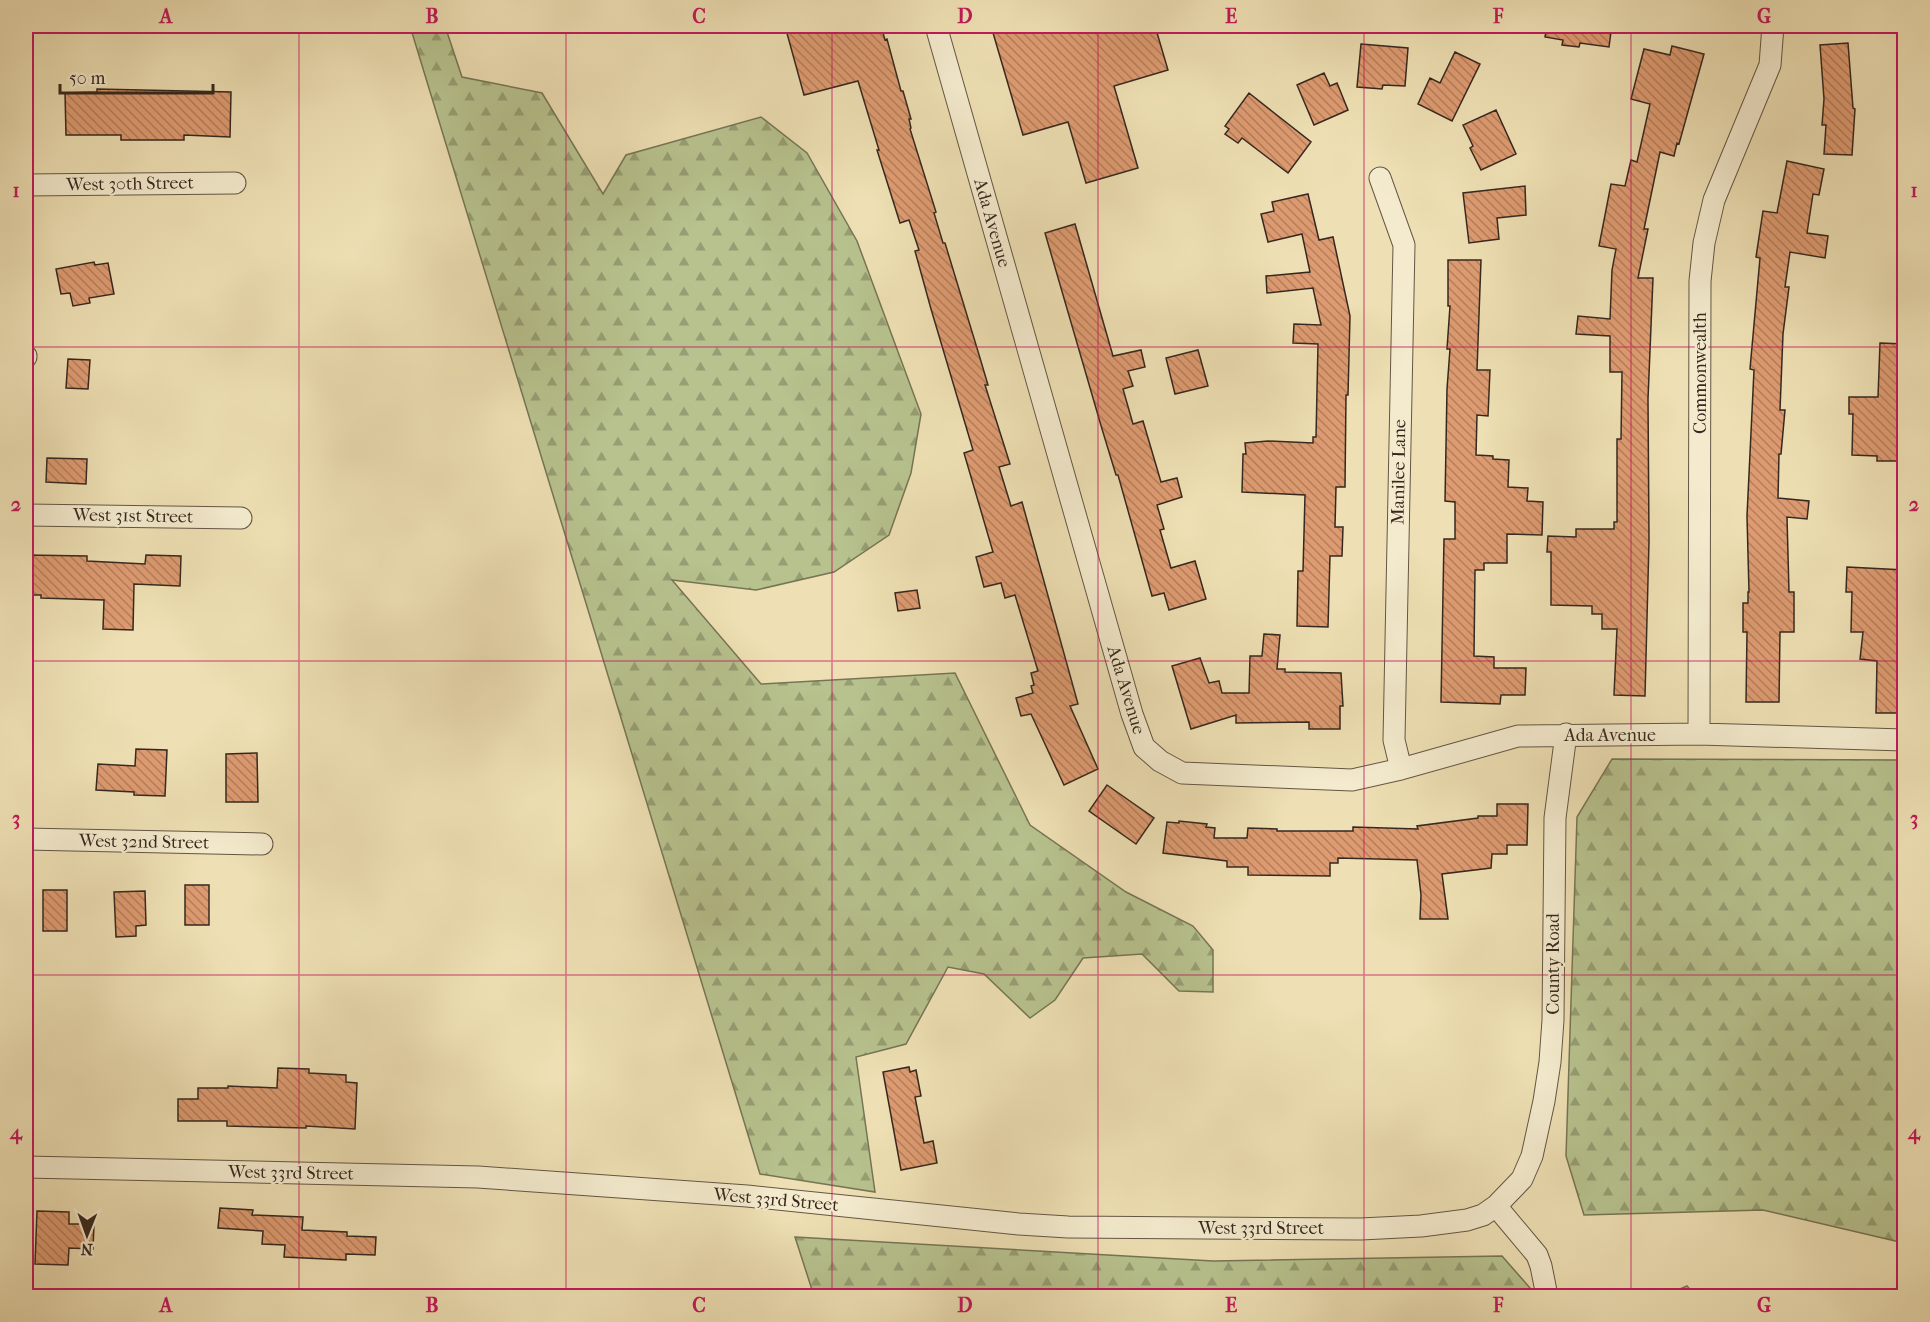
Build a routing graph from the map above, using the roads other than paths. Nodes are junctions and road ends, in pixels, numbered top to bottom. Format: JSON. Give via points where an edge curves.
{"nodes":[{"id":1,"x":936,"y":26,"type":"edge"},
{"id":2,"x":1773,"y":26,"type":"edge"},
{"id":3,"x":1380,"y":178,"type":"dead end"},
{"id":4,"x":235,"y":183,"type":"dead end"},
{"id":5,"x":26,"y":185,"type":"edge"},
{"id":6,"x":26,"y":515,"type":"edge"},
{"id":7,"x":241,"y":518,"type":"dead end"},
{"id":8,"x":1566,"y":734,"type":"junction"},
{"id":9,"x":1699,"y":734,"type":"junction"},
{"id":10,"x":1905,"y":740,"type":"edge"},
{"id":11,"x":1401,"y":769,"type":"junction"},
{"id":12,"x":26,"y":839,"type":"edge"},
{"id":13,"x":262,"y":844,"type":"dead end"},
{"id":14,"x":26,"y":1167,"type":"edge"},
{"id":15,"x":1515,"y":1188,"type":"joint"},
{"id":16,"x":1496,"y":1206,"type":"junction"},
{"id":17,"x":1547,"y":1296,"type":"edge"}],
"edges":[{"from":1,"to":11,"type":"street","name":"Ada Avenue","via":[[1144,747],[1182,773],[1352,780]]},
{"from":2,"to":9,"type":"street","name":"Commonwealth","via":[[1770,65],[1714,200],[1700,281]]},
{"from":3,"to":11,"type":"street","name":"Manilee Lane","via":[[1404,245],[1394,740]]},
{"from":4,"to":5,"type":"street","name":"West 30th Street"},
{"from":6,"to":7,"type":"street","name":"West 31st Street"},
{"from":8,"to":9,"type":"street","name":"Ada Avenue"},
{"from":8,"to":11,"type":"street","name":"Ada Avenue","via":[[1518,736]]},
{"from":8,"to":15,"type":"street","name":"County Road","via":[[1553,843],[1550,1062],[1532,1156]]},
{"from":9,"to":10,"type":"street","name":"Ada Avenue"},
{"from":12,"to":13,"type":"street","name":"West 32nd Street"},
{"from":14,"to":16,"type":"street","name":"West 33rd Street","via":[[478,1177],[747,1196],[1068,1227],[1394,1228],[1467,1220]]},
{"from":15,"to":16,"type":"street","name":"West 33rd Street"},
{"from":16,"to":17,"type":"street","via":[[1537,1255]]}]}
